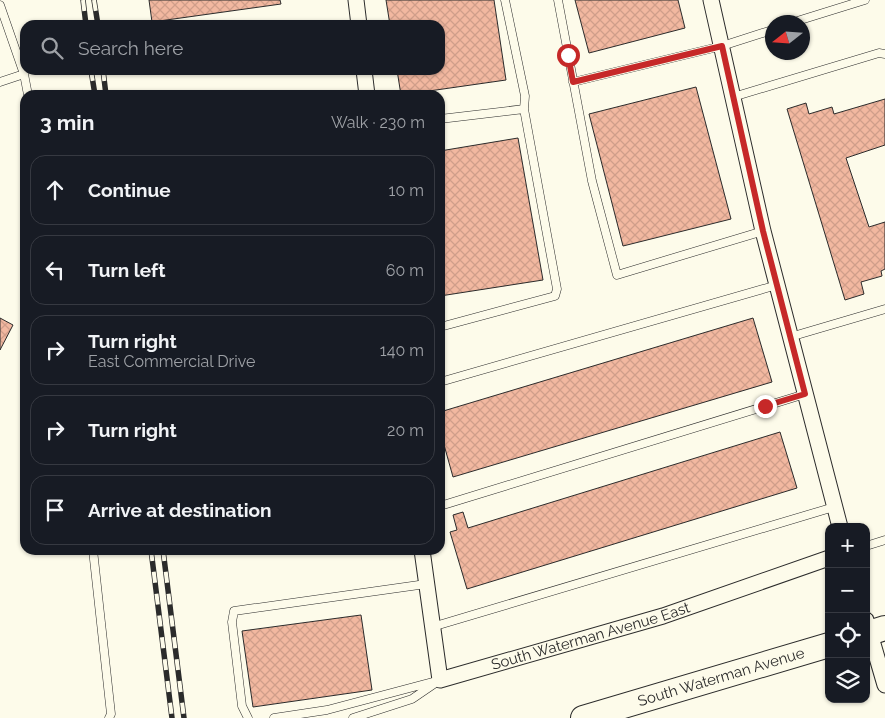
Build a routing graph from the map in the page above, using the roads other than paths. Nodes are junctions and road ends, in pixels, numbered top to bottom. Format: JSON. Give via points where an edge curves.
{"nodes":[{"id":1,"x":356,"y":0,"type":"edge"},
{"id":2,"x":505,"y":0,"type":"edge"},
{"id":3,"x":558,"y":0,"type":"edge"},
{"id":4,"x":711,"y":0,"type":"edge"},
{"id":5,"x":864,"y":0,"type":"edge"},
{"id":6,"x":0,"y":6,"type":"edge"},
{"id":7,"x":810,"y":17,"type":"edge"},
{"id":8,"x":358,"y":20,"type":"edge"},
{"id":9,"x":765,"y":32,"type":"edge"},
{"id":10,"x":722,"y":46,"type":"junction"},
{"id":11,"x":885,"y":54,"type":"edge"},
{"id":12,"x":20,"y":63,"type":"edge"},
{"id":13,"x":21,"y":75,"type":"edge"},
{"id":14,"x":24,"y":75,"type":"edge"},
{"id":15,"x":365,"y":75,"type":"edge"},
{"id":16,"x":0,"y":82,"type":"edge"},
{"id":17,"x":573,"y":82,"type":"junction"},
{"id":18,"x":27,"y":90,"type":"edge"},
{"id":19,"x":366,"y":90,"type":"edge"},
{"id":20,"x":733,"y":98,"type":"junction"},
{"id":21,"x":524,"y":109,"type":"junction"},
{"id":22,"x":445,"y":118,"type":"edge"},
{"id":23,"x":763,"y":231,"type":"junction"},
{"id":24,"x":777,"y":285,"type":"junction"},
{"id":25,"x":885,"y":309,"type":"edge"},
{"id":26,"x":445,"y":326,"type":"edge"},
{"id":27,"x":790,"y":337,"type":"junction"},
{"id":28,"x":445,"y":381,"type":"edge"},
{"id":29,"x":805,"y":394,"type":"junction"},
{"id":30,"x":445,"y":504,"type":"edge"},
{"id":31,"x":834,"y":507,"type":"junction"},
{"id":32,"x":839,"y":523,"type":"edge"},
{"id":33,"x":885,"y":540,"type":"edge"},
{"id":34,"x":870,"y":545,"type":"edge"},
{"id":35,"x":94,"y":555,"type":"edge"},
{"id":36,"x":423,"y":555,"type":"edge"},
{"id":37,"x":825,"y":559,"type":"edge"},
{"id":38,"x":426,"y":584,"type":"junction"},
{"id":39,"x":432,"y":627,"type":"junction"},
{"id":40,"x":872,"y":629,"type":"edge"},
{"id":41,"x":825,"y":646,"type":"edge"},
{"id":42,"x":440,"y":680,"type":"junction"},
{"id":43,"x":885,"y":685,"type":"edge"},
{"id":44,"x":109,"y":718,"type":"edge"},
{"id":45,"x":248,"y":718,"type":"edge"},
{"id":46,"x":274,"y":718,"type":"edge"},
{"id":47,"x":352,"y":718,"type":"edge"},
{"id":48,"x":583,"y":718,"type":"edge"}],
"edges":[{"from":1,"to":8,"type":"street"},
{"from":2,"to":21,"type":"lane","via":[[525,96]]},
{"from":3,"to":17,"type":"lane"},
{"from":4,"to":10,"type":"street"},
{"from":5,"to":7,"type":"lane"},
{"from":6,"to":12,"type":"lane"},
{"from":9,"to":10,"type":"lane"},
{"from":10,"to":17,"type":"lane"},
{"from":10,"to":20,"type":"street"},
{"from":11,"to":20,"type":"lane","via":[[879,53]]},
{"from":13,"to":16,"type":"lane"},
{"from":14,"to":18,"type":"lane"},
{"from":15,"to":19,"type":"street"},
{"from":17,"to":23,"type":"lane","via":[[592,181],[617,275]]},
{"from":20,"to":23,"type":"street"},
{"from":21,"to":22,"type":"lane"},
{"from":21,"to":26,"type":"lane","via":[[557,289],[555,296]]},
{"from":23,"to":24,"type":"street"},
{"from":24,"to":27,"type":"street"},
{"from":24,"to":28,"type":"lane"},
{"from":25,"to":27,"type":"lane"},
{"from":27,"to":29,"type":"street"},
{"from":29,"to":30,"type":"lane"},
{"from":29,"to":31,"type":"street"},
{"from":31,"to":32,"type":"street"},
{"from":31,"to":39,"type":"lane"},
{"from":33,"to":34,"type":"lane"},
{"from":35,"to":44,"type":"lane"},
{"from":36,"to":38,"type":"street"},
{"from":37,"to":42,"type":"street","name":"South Waterman Avenue East","via":[[663,616]]},
{"from":38,"to":39,"type":"street"},
{"from":38,"to":45,"type":"lane","via":[[234,611],[232,622],[242,706]]},
{"from":39,"to":42,"type":"street"},
{"from":40,"to":43,"type":"street"},
{"from":41,"to":48,"type":"main road","name":"South Waterman Avenue"},
{"from":42,"to":46,"type":"lane","via":[[327,710]]},
{"from":42,"to":47,"type":"lane","name":"South Waterman Avenue East","via":[[412,699]]}]}
